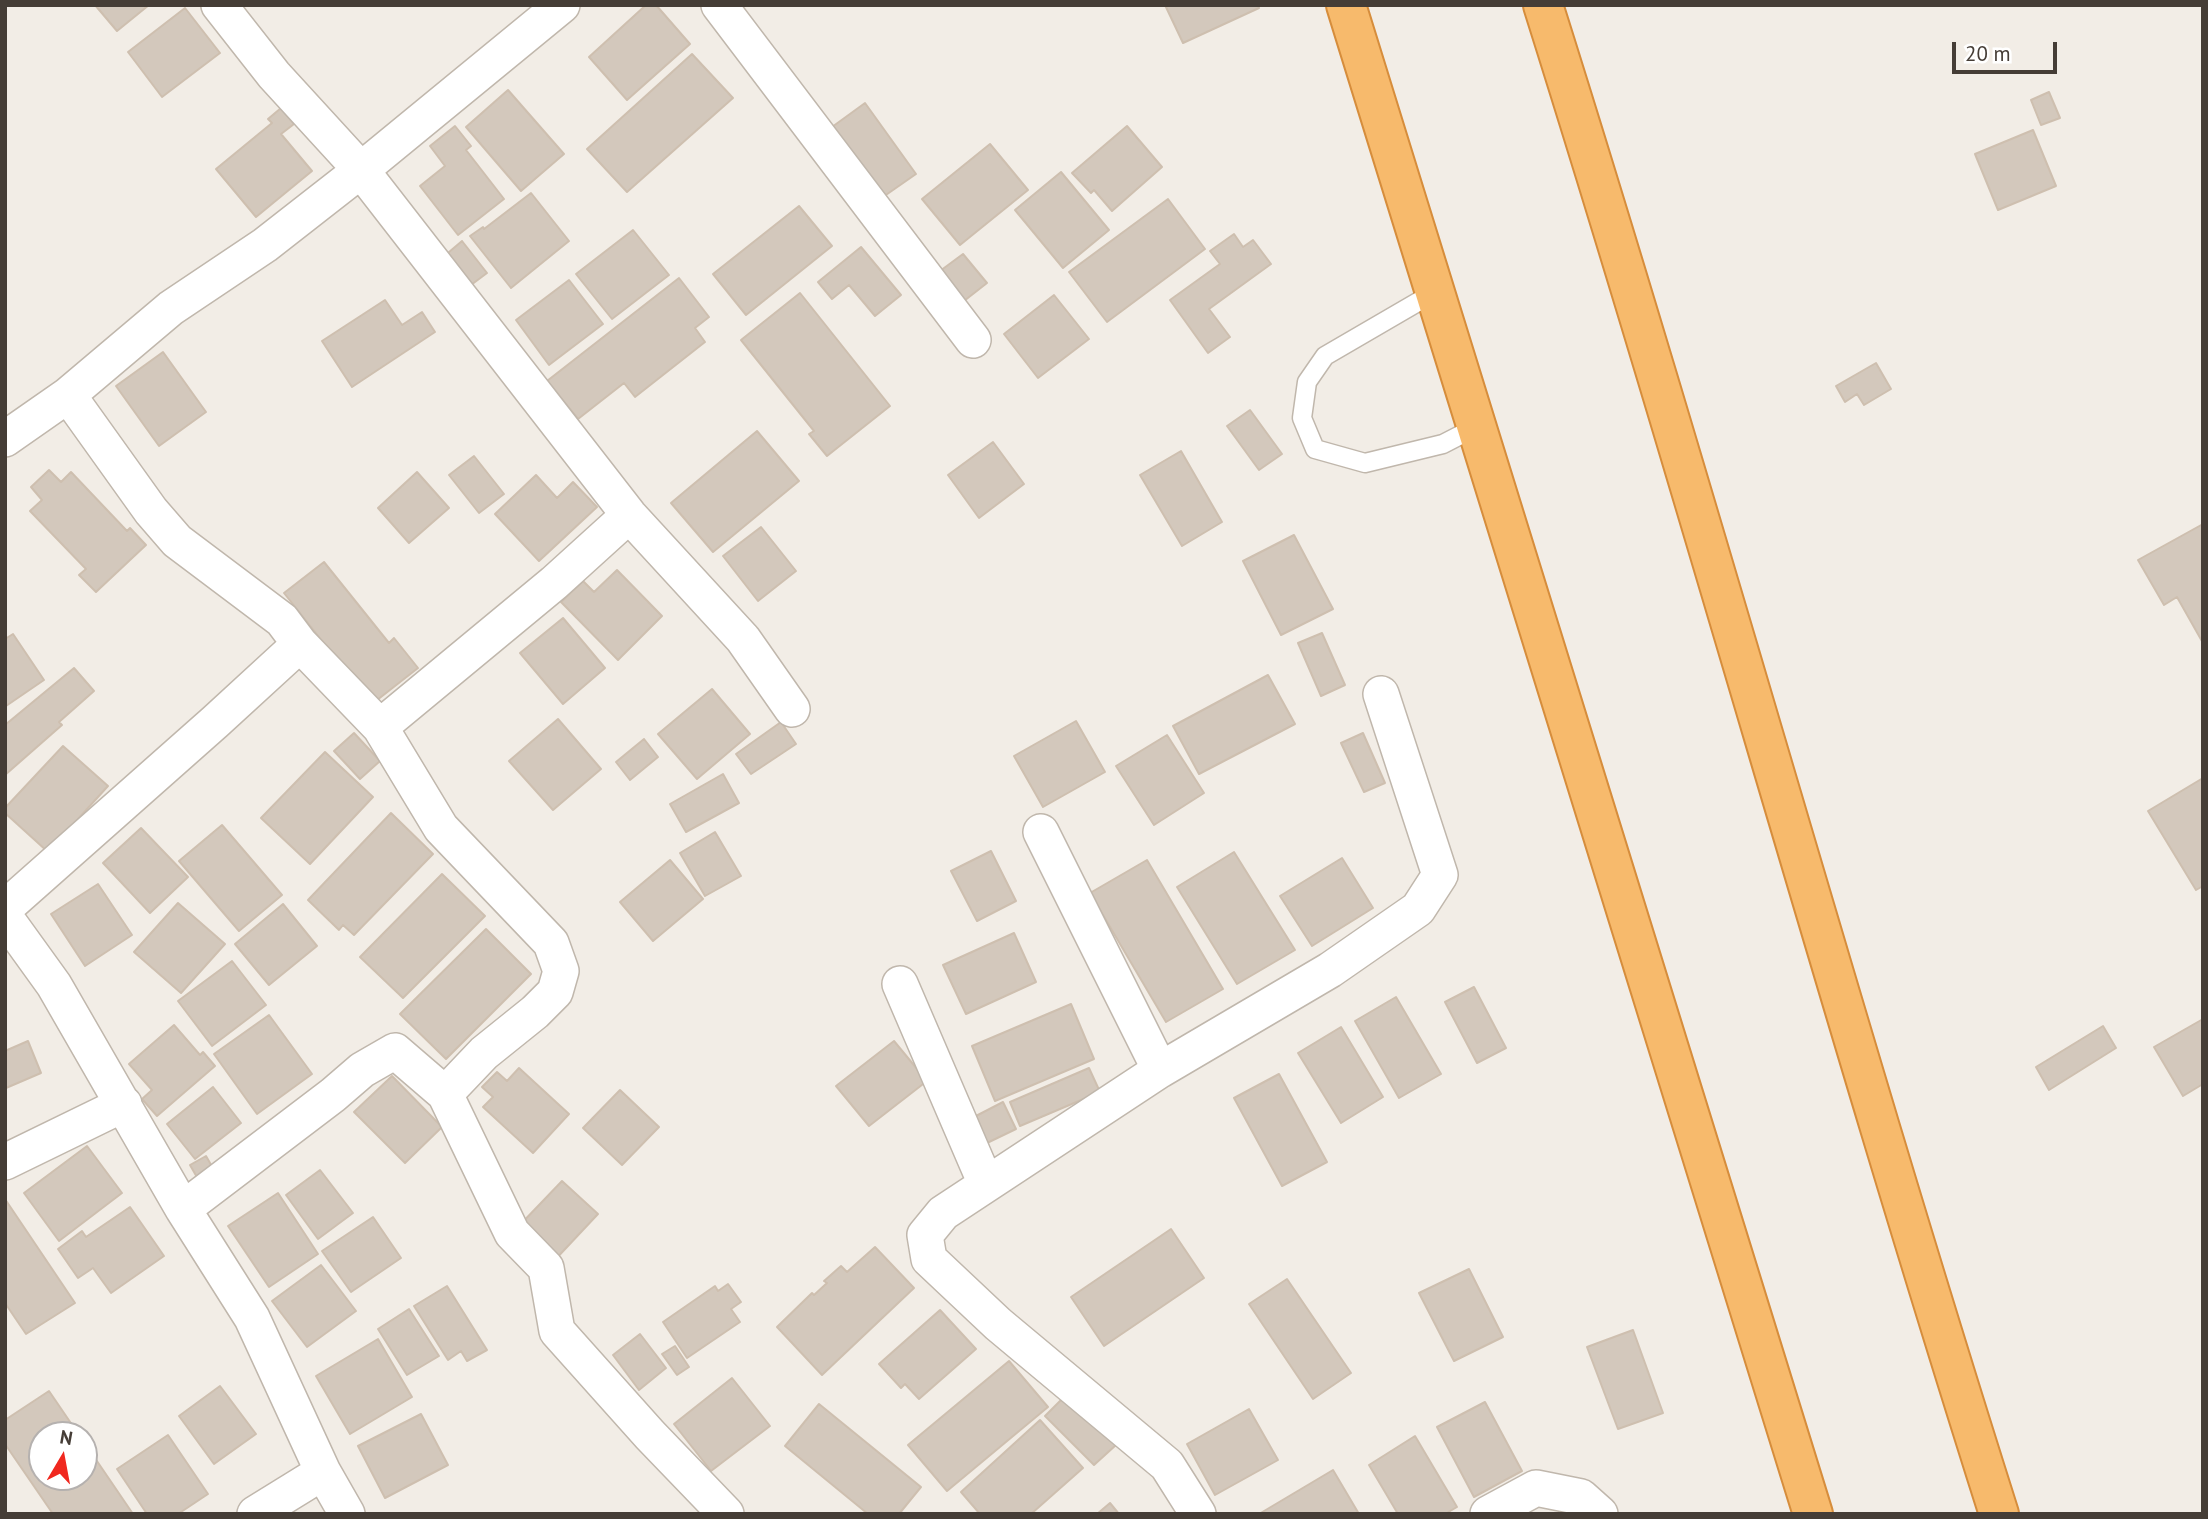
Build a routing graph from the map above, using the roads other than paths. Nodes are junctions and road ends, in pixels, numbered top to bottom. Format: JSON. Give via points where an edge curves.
{"nodes":[{"id":1,"x":219,"y":5,"type":"edge"},
{"id":2,"x":562,"y":5,"type":"edge"},
{"id":3,"x":719,"y":5,"type":"edge"},
{"id":4,"x":1346,"y":5,"type":"edge"},
{"id":5,"x":1543,"y":5,"type":"edge"},
{"id":6,"x":361,"y":170,"type":"junction"},
{"id":7,"x":1435,"y":292,"type":"junction"},
{"id":8,"x":973,"y":340,"type":"dead end"},
{"id":9,"x":68,"y":395,"type":"junction"},
{"id":10,"x":1476,"y":427,"type":"junction"},
{"id":11,"x":5,"y":439,"type":"edge"},
{"id":12,"x":629,"y":515,"type":"junction"},
{"id":13,"x":300,"y":644,"type":"junction"},
{"id":14,"x":1381,"y":694,"type":"dead end"},
{"id":15,"x":792,"y":709,"type":"dead end"},
{"id":16,"x":380,"y":727,"type":"junction"},
{"id":17,"x":1041,"y":832,"type":"dead end"},
{"id":18,"x":5,"y":908,"type":"edge"},
{"id":19,"x":5,"y":917,"type":"edge"},
{"id":20,"x":900,"y":984,"type":"dead end"},
{"id":21,"x":1160,"y":1070,"type":"junction"},
{"id":22,"x":445,"y":1094,"type":"junction"},
{"id":23,"x":124,"y":1104,"type":"junction"},
{"id":24,"x":5,"y":1162,"type":"edge"},
{"id":25,"x":986,"y":1184,"type":"junction"},
{"id":26,"x":183,"y":1209,"type":"junction"},
{"id":27,"x":323,"y":1472,"type":"junction"},
{"id":28,"x":255,"y":1514,"type":"edge"},
{"id":29,"x":347,"y":1514,"type":"edge"},
{"id":30,"x":726,"y":1514,"type":"edge"},
{"id":31,"x":1198,"y":1514,"type":"edge"},
{"id":32,"x":1488,"y":1514,"type":"edge"},
{"id":33,"x":1600,"y":1514,"type":"edge"},
{"id":34,"x":1813,"y":1514,"type":"edge"},
{"id":35,"x":1999,"y":1514,"type":"edge"}],
"edges":[{"from":1,"to":6,"type":"street","via":[[274,75]]},
{"from":2,"to":6,"type":"street"},
{"from":3,"to":8,"type":"street"},
{"from":4,"to":7,"type":"highway"},
{"from":5,"to":35,"type":"highway"},
{"from":6,"to":9,"type":"street","via":[[265,245],[171,308]]},
{"from":6,"to":12,"type":"street"},
{"from":7,"to":10,"type":"highway"},
{"from":7,"to":10,"type":"lane","via":[[1325,356],[1307,382],[1303,418],[1315,449],[1365,463],[1443,444]]},
{"from":9,"to":11,"type":"street"},
{"from":9,"to":13,"type":"street","via":[[177,541],[282,620]]},
{"from":10,"to":34,"type":"highway"},
{"from":12,"to":15,"type":"street","via":[[743,639]]},
{"from":12,"to":16,"type":"street"},
{"from":13,"to":16,"type":"street"},
{"from":13,"to":18,"type":"street"},
{"from":14,"to":21,"type":"street","via":[[1440,875],[1418,909],[1330,970]]},
{"from":16,"to":22,"type":"street","via":[[441,828],[551,943],[561,971],[555,992],[542,1006],[484,1053]]},
{"from":17,"to":21,"type":"street"},
{"from":19,"to":23,"type":"street","via":[[54,985]]},
{"from":20,"to":25,"type":"street"},
{"from":21,"to":25,"type":"street"},
{"from":22,"to":26,"type":"street","via":[[395,1051],[362,1070]]},
{"from":22,"to":30,"type":"street","via":[[512,1233],[546,1268],[557,1331]]},
{"from":23,"to":24,"type":"street"},
{"from":23,"to":26,"type":"street"},
{"from":25,"to":31,"type":"street","via":[[943,1213],[925,1235],[929,1259],[998,1324],[1167,1465]]},
{"from":26,"to":27,"type":"street","via":[[252,1318]]},
{"from":27,"to":28,"type":"street"},
{"from":27,"to":29,"type":"street"},
{"from":32,"to":33,"type":"street","via":[[1536,1488],[1581,1497]]}]}
